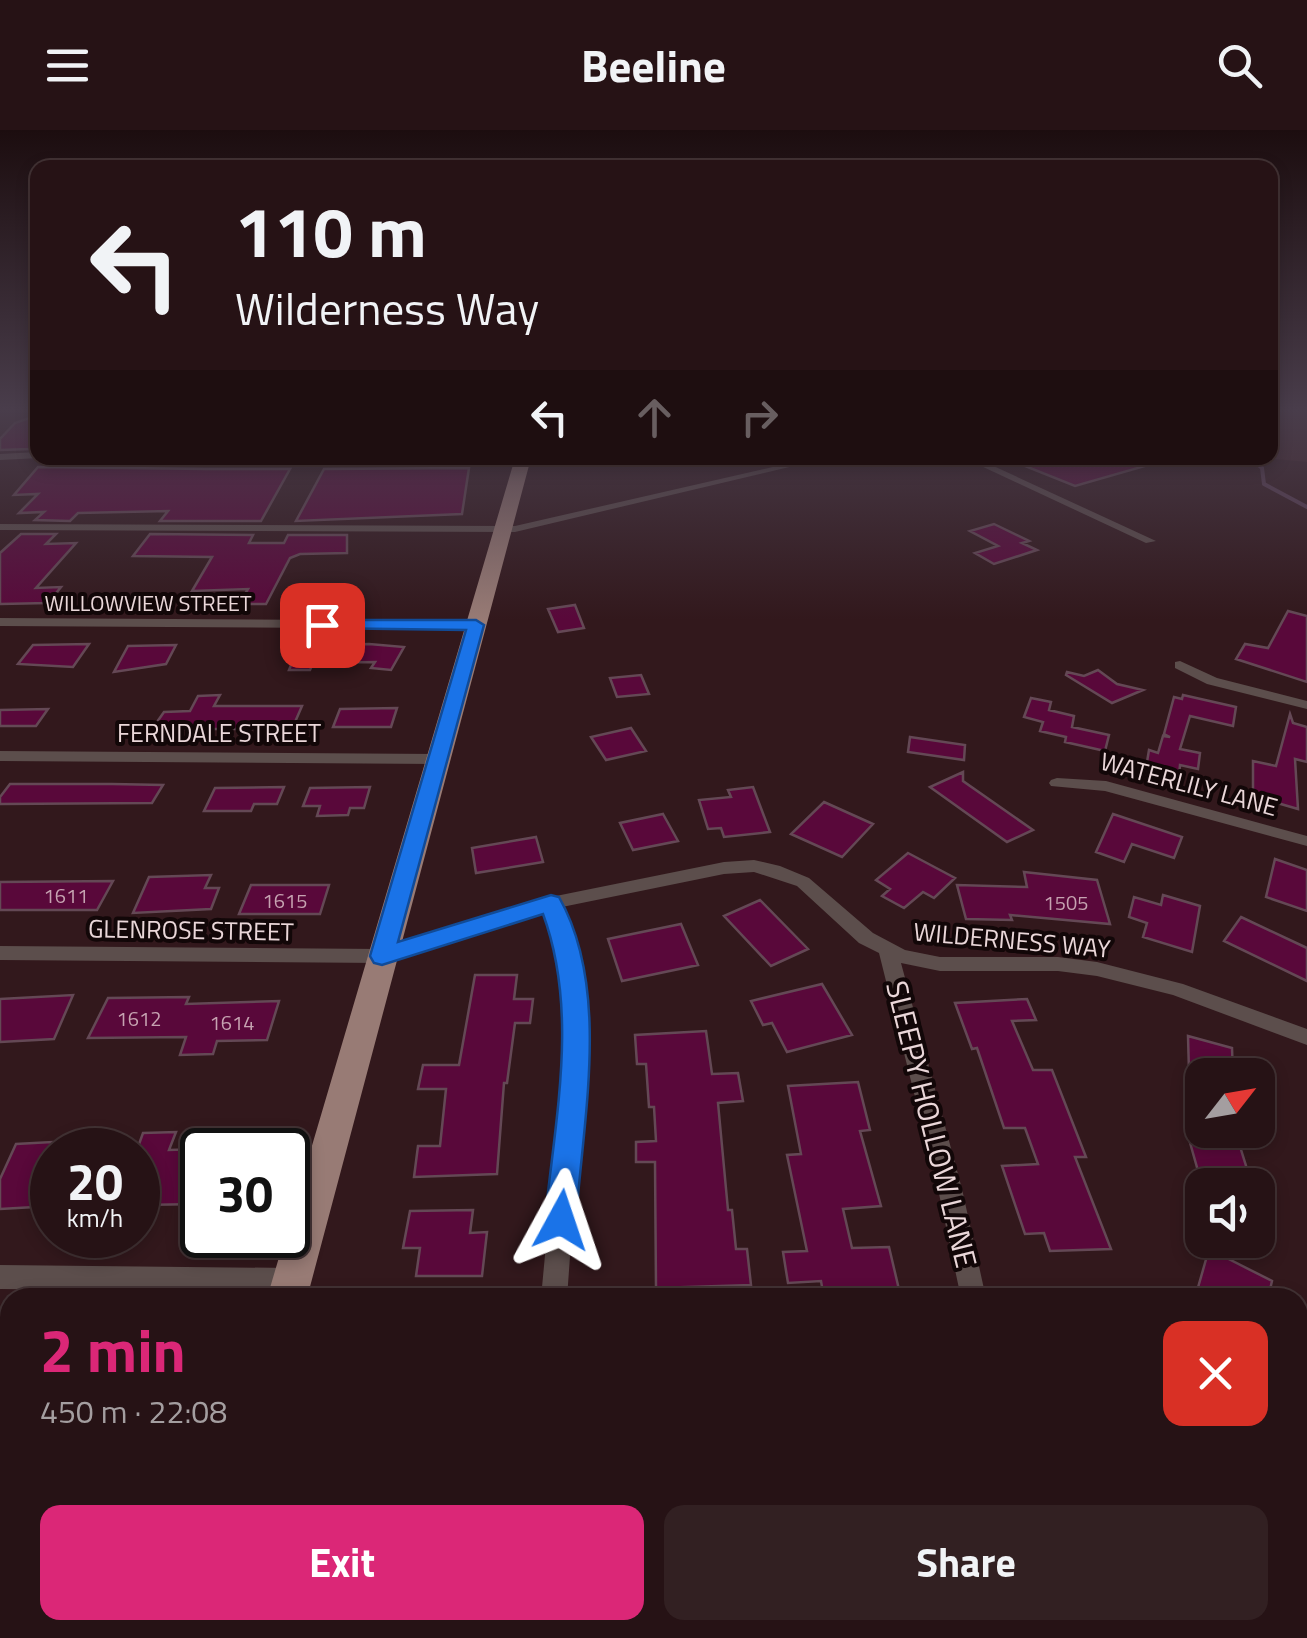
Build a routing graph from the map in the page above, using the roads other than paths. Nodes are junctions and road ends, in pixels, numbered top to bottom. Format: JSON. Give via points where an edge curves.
{"nodes":[{"id":1,"x":519,"y":479,"type":"edge"},
{"id":2,"x":732,"y":479,"type":"edge"},
{"id":3,"x":1016,"y":479,"type":"edge"},
{"id":4,"x":0,"y":527,"type":"edge"},
{"id":5,"x":503,"y":530,"type":"junction"},
{"id":6,"x":1150,"y":541,"type":"dead end"},
{"id":7,"x":0,"y":622,"type":"edge"},
{"id":8,"x":476,"y":625,"type":"junction"},
{"id":9,"x":1180,"y":665,"type":"dead end"},
{"id":10,"x":1307,"y":705,"type":"edge"},
{"id":11,"x":0,"y":756,"type":"edge"},
{"id":12,"x":438,"y":759,"type":"junction"},
{"id":13,"x":1057,"y":783,"type":"dead end"},
{"id":14,"x":1307,"y":841,"type":"edge"},
{"id":15,"x":551,"y":903,"type":"junction"},
{"id":16,"x":888,"y":951,"type":"junction"},
{"id":17,"x":0,"y":953,"type":"edge"},
{"id":18,"x":382,"y":956,"type":"junction"},
{"id":19,"x":1307,"y":1038,"type":"edge"},
{"id":20,"x":0,"y":1276,"type":"edge"},
{"id":21,"x":268,"y":1288,"type":"edge"},
{"id":22,"x":290,"y":1288,"type":"edge"},
{"id":23,"x":555,"y":1288,"type":"edge"},
{"id":24,"x":972,"y":1288,"type":"edge"}],
"edges":[{"from":1,"to":5,"type":"main road"},
{"from":2,"to":5,"type":"street"},
{"from":3,"to":6,"type":"street"},
{"from":4,"to":5,"type":"street"},
{"from":5,"to":8,"type":"main road"},
{"from":7,"to":8,"type":"street","name":"WILLOWVIEW STREET"},
{"from":8,"to":12,"type":"main road"},
{"from":9,"to":10,"type":"street","via":[[1212,681]]},
{"from":11,"to":12,"type":"street","name":"FERNDALE STREET"},
{"from":12,"to":18,"type":"main road"},
{"from":13,"to":14,"type":"street","name":"WATERLILY LANE","via":[[1106,786]]},
{"from":15,"to":16,"type":"street","name":"WILDERNESS WAY","via":[[724,868],[765,868],[803,882]]},
{"from":15,"to":18,"type":"street","name":"WILDERNESS WAY"},
{"from":15,"to":23,"type":"street","via":[[570,953],[578,1009]]},
{"from":16,"to":19,"type":"street","name":"WILDERNESS WAY","via":[[940,964],[1098,969],[1176,989]]},
{"from":16,"to":24,"type":"street","name":"SLEEPY HOLLOW LANE"},
{"from":17,"to":18,"type":"street","name":"GLENROSE STREET"},
{"from":18,"to":22,"type":"main road"},
{"from":20,"to":21,"type":"street"}]}
